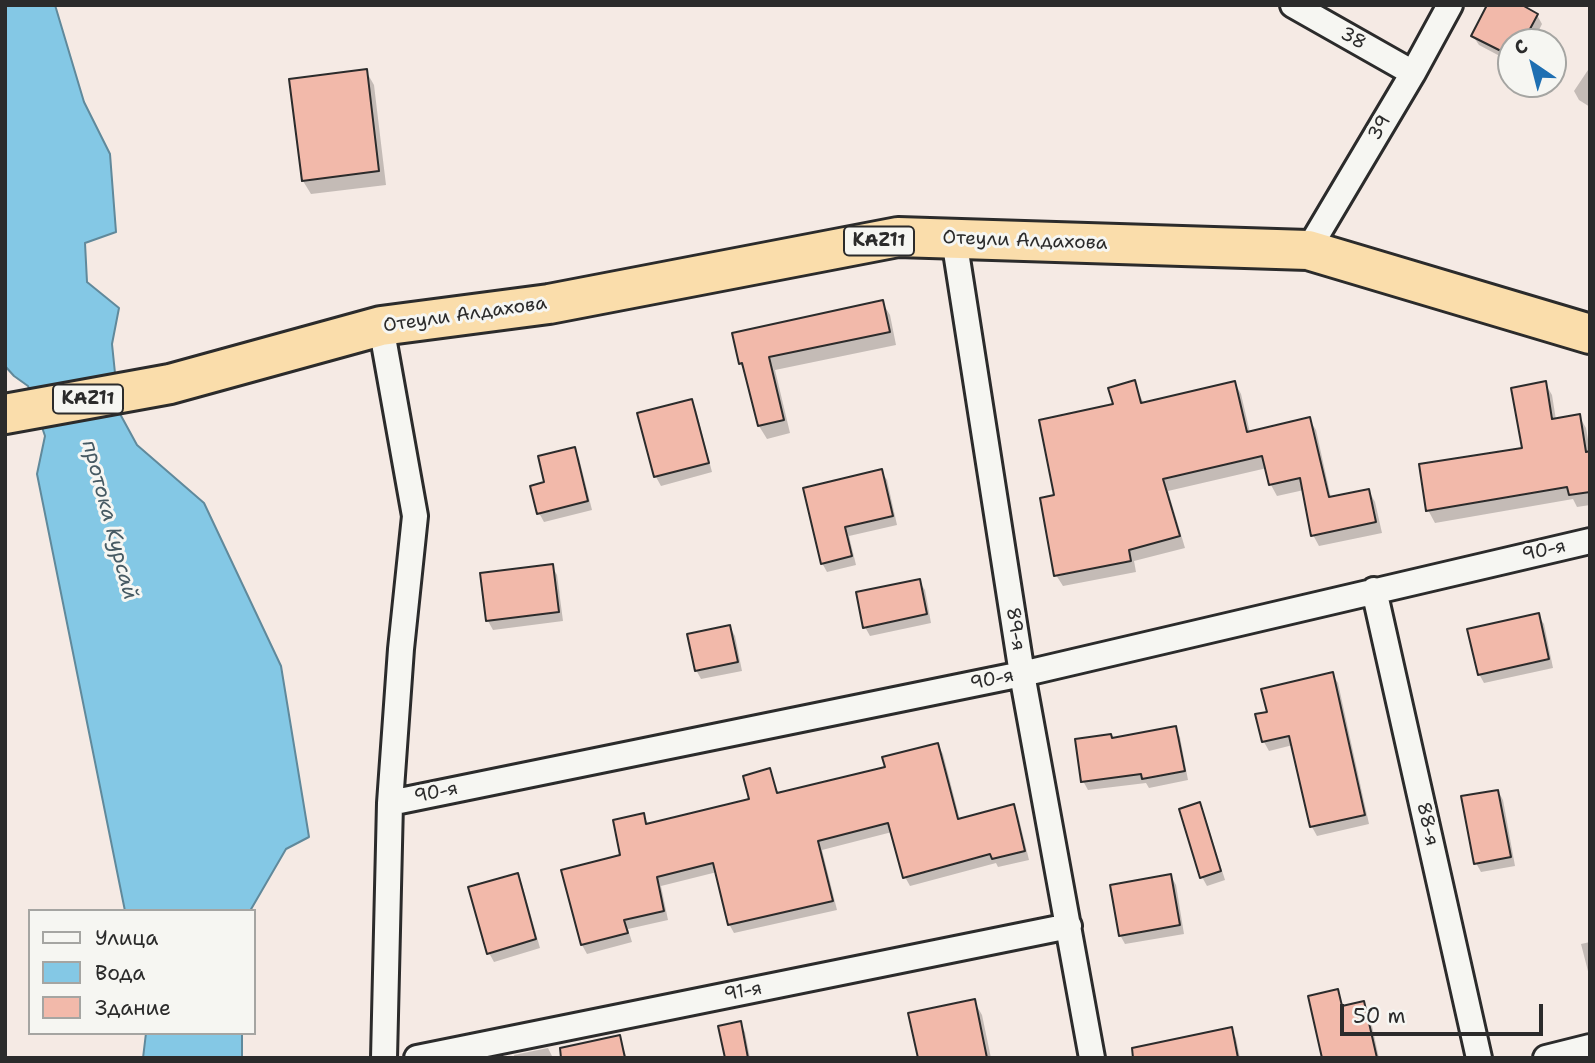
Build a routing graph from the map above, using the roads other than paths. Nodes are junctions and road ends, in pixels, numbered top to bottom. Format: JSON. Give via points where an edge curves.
{"nodes":[{"id":1,"x":1293,"y":5,"type":"edge"},
{"id":2,"x":1450,"y":5,"type":"edge"},
{"id":3,"x":1413,"y":73,"type":"junction"},
{"id":4,"x":954,"y":239,"type":"junction"},
{"id":5,"x":1308,"y":250,"type":"junction"},
{"id":6,"x":381,"y":326,"type":"junction"},
{"id":7,"x":1590,"y":334,"type":"edge"},
{"id":8,"x":5,"y":414,"type":"edge"},
{"id":9,"x":1590,"y":541,"type":"edge"},
{"id":10,"x":1374,"y":590,"type":"junction"},
{"id":11,"x":1022,"y":674,"type":"junction"},
{"id":12,"x":390,"y":803,"type":"junction"},
{"id":13,"x":1069,"y":926,"type":"junction"},
{"id":14,"x":1590,"y":1047,"type":"edge"},
{"id":15,"x":384,"y":1058,"type":"edge"},
{"id":16,"x":417,"y":1058,"type":"edge"},
{"id":17,"x":1092,"y":1058,"type":"edge"},
{"id":18,"x":1479,"y":1058,"type":"edge"},
{"id":19,"x":1546,"y":1058,"type":"edge"}],
"edges":[{"from":1,"to":3,"type":"street","name":"38"},
{"from":2,"to":3,"type":"street","name":"39"},
{"from":3,"to":5,"type":"street","name":"39"},
{"from":4,"to":5,"type":"highway","name":"Отеули Алдахова","number":"KAZ11"},
{"from":4,"to":6,"type":"highway","name":"Отеули Алдахова","number":"KAZ11","via":[[898,237],[549,304]]},
{"from":4,"to":11,"type":"street","name":"89-я"},
{"from":5,"to":7,"type":"highway","name":"Отеули Алдахова","number":"KAZ11"},
{"from":6,"to":8,"type":"highway","name":"Отеули Алдахова","number":"KAZ11","via":[[170,384]]},
{"from":6,"to":12,"type":"street","via":[[415,516]]},
{"from":9,"to":10,"type":"street","name":"90-я"},
{"from":10,"to":11,"type":"street","name":"90-я"},
{"from":10,"to":18,"type":"street","name":"88-я"},
{"from":11,"to":12,"type":"street","name":"90-я"},
{"from":11,"to":13,"type":"street","name":"89-я"},
{"from":12,"to":15,"type":"street"},
{"from":13,"to":16,"type":"street","name":"91-я"},
{"from":13,"to":17,"type":"street","name":"89-я"},
{"from":14,"to":19,"type":"street"}]}
